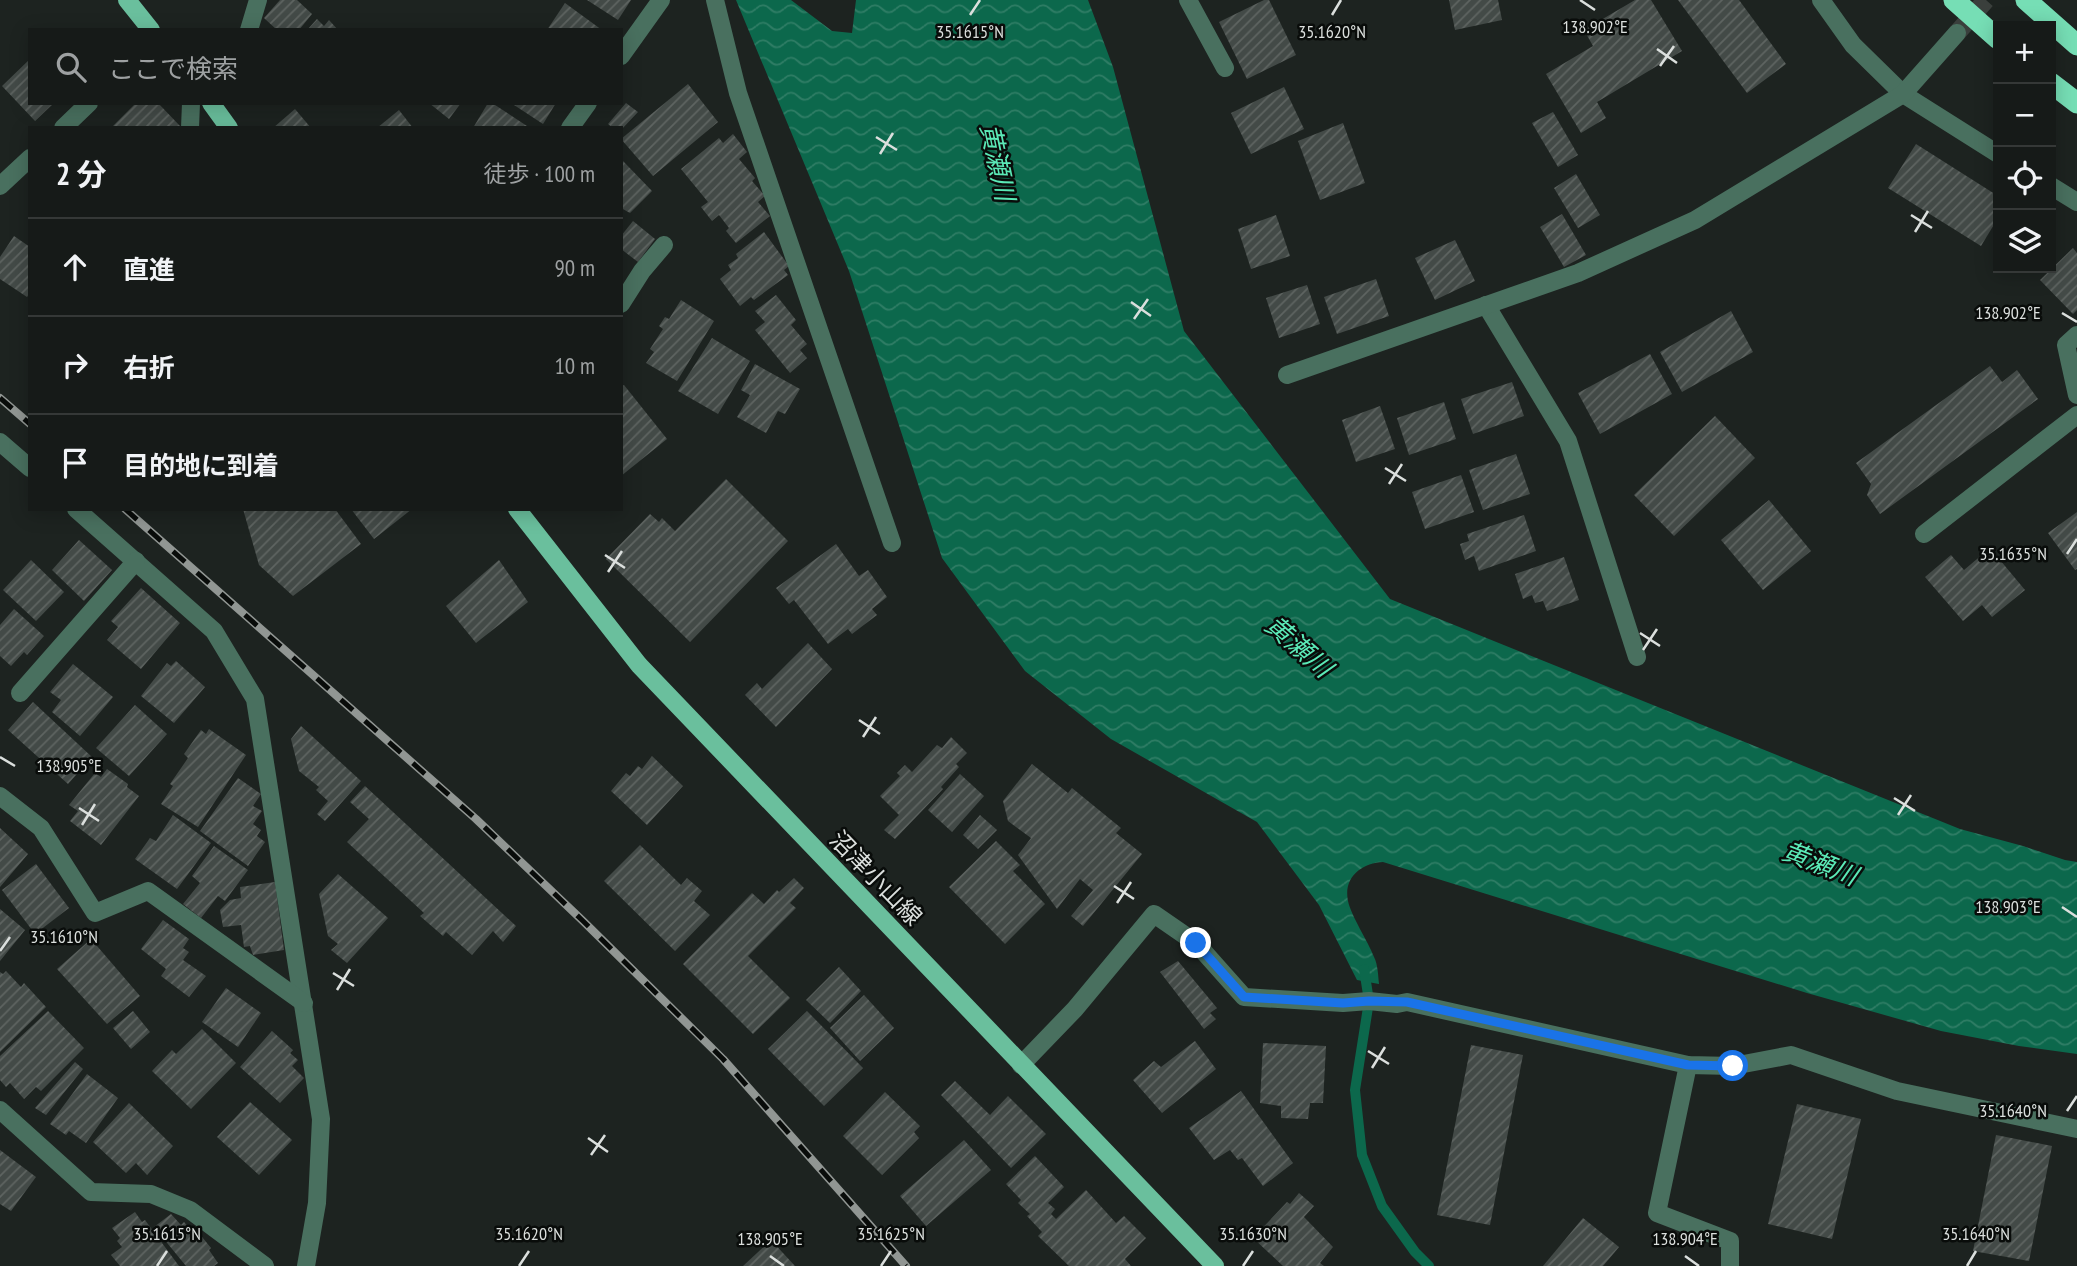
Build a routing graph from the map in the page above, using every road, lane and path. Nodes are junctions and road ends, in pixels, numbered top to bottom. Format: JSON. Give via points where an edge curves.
{"nodes":[{"id":1,"x":127,"y":0,"type":"edge"},
{"id":2,"x":258,"y":0,"type":"edge"},
{"id":3,"x":661,"y":0,"type":"edge"},
{"id":4,"x":715,"y":0,"type":"edge"},
{"id":5,"x":1188,"y":0,"type":"edge"},
{"id":6,"x":1821,"y":0,"type":"edge"},
{"id":7,"x":1954,"y":0,"type":"edge"},
{"id":8,"x":2026,"y":0,"type":"edge"},
{"id":9,"x":149,"y":28,"type":"edge"},
{"id":10,"x":249,"y":28,"type":"edge"},
{"id":11,"x":1957,"y":33,"type":"tunnel mouth"},
{"id":12,"x":1993,"y":35,"type":"edge"},
{"id":13,"x":2077,"y":46,"type":"edge"},
{"id":14,"x":623,"y":53,"type":"edge"},
{"id":15,"x":1225,"y":68,"type":"dead end"},
{"id":16,"x":2052,"y":84,"type":"edge"},
{"id":17,"x":1903,"y":94,"type":"junction"},
{"id":18,"x":2077,"y":103,"type":"edge"},
{"id":19,"x":87,"y":105,"type":"edge"},
{"id":20,"x":191,"y":105,"type":"edge"},
{"id":21,"x":587,"y":105,"type":"edge"},
{"id":22,"x":216,"y":106,"type":"edge"},
{"id":23,"x":65,"y":126,"type":"edge"},
{"id":24,"x":190,"y":126,"type":"edge"},
{"id":25,"x":228,"y":126,"type":"edge"},
{"id":26,"x":571,"y":126,"type":"edge"},
{"id":27,"x":1993,"y":151,"type":"edge"},
{"id":28,"x":28,"y":160,"type":"edge"},
{"id":29,"x":0,"y":186,"type":"edge"},
{"id":30,"x":2056,"y":189,"type":"edge"},
{"id":31,"x":2077,"y":202,"type":"edge"},
{"id":32,"x":664,"y":245,"type":"dead end"},
{"id":33,"x":623,"y":301,"type":"edge"},
{"id":34,"x":1486,"y":305,"type":"junction"},
{"id":35,"x":2077,"y":335,"type":"edge"},
{"id":36,"x":1287,"y":375,"type":"dead end"},
{"id":37,"x":2077,"y":395,"type":"edge"},
{"id":38,"x":2077,"y":415,"type":"edge"},
{"id":39,"x":0,"y":442,"type":"edge"},
{"id":40,"x":28,"y":466,"type":"edge"},
{"id":41,"x":78,"y":511,"type":"edge"},
{"id":42,"x":519,"y":511,"type":"edge"},
{"id":43,"x":1924,"y":534,"type":"dead end"},
{"id":44,"x":892,"y":543,"type":"dead end"},
{"id":45,"x":136,"y":561,"type":"junction"},
{"id":46,"x":1637,"y":657,"type":"dead end"},
{"id":47,"x":20,"y":693,"type":"dead end"},
{"id":48,"x":0,"y":796,"type":"edge"},
{"id":49,"x":303,"y":1003,"type":"junction"},
{"id":50,"x":1021,"y":1065,"type":"junction"},
{"id":51,"x":1688,"y":1065,"type":"junction"},
{"id":52,"x":0,"y":1110,"type":"edge"},
{"id":53,"x":2077,"y":1129,"type":"edge"},
{"id":54,"x":265,"y":1266,"type":"edge"},
{"id":55,"x":306,"y":1266,"type":"edge"},
{"id":56,"x":1215,"y":1266,"type":"edge"},
{"id":57,"x":1730,"y":1266,"type":"edge"}],
"edges":[{"from":1,"to":9,"type":"main road"},
{"from":2,"to":10,"type":"street"},
{"from":3,"to":14,"type":"street"},
{"from":4,"to":44,"type":"street","via":[[738,93]]},
{"from":5,"to":15,"type":"street"},
{"from":6,"to":17,"type":"street","via":[[1853,45]]},
{"from":7,"to":12,"type":"highway"},
{"from":8,"to":13,"type":"highway"},
{"from":11,"to":17,"type":"street"},
{"from":16,"to":18,"type":"highway"},
{"from":17,"to":27,"type":"street"},
{"from":17,"to":34,"type":"street","via":[[1695,220],[1578,273]]},
{"from":19,"to":23,"type":"street"},
{"from":20,"to":24,"type":"street"},
{"from":21,"to":26,"type":"street"},
{"from":22,"to":25,"type":"main road"},
{"from":28,"to":29,"type":"street"},
{"from":30,"to":31,"type":"street"},
{"from":32,"to":33,"type":"street"},
{"from":34,"to":36,"type":"street"},
{"from":34,"to":46,"type":"street","via":[[1568,441]]},
{"from":35,"to":37,"type":"street","via":[[2066,345]]},
{"from":38,"to":43,"type":"street"},
{"from":39,"to":40,"type":"street"},
{"from":41,"to":45,"type":"street"},
{"from":42,"to":50,"type":"main road","name":"沼津小山線","via":[[639,665]]},
{"from":45,"to":47,"type":"street"},
{"from":45,"to":49,"type":"street","via":[[214,631],[255,699]]},
{"from":48,"to":49,"type":"street","via":[[41,828],[95,912],[148,891]]},
{"from":49,"to":55,"type":"street","via":[[321,1119],[317,1203]]},
{"from":50,"to":51,"type":"street","via":[[1075,1009],[1154,914],[1196,943],[1244,997],[1407,1002]]},
{"from":50,"to":56,"type":"main road","name":"沼津小山線"},
{"from":51,"to":53,"type":"street","via":[[1733,1066],[1791,1055],[1897,1091]]},
{"from":51,"to":57,"type":"street","via":[[1657,1213],[1730,1241]]},
{"from":52,"to":54,"type":"street","via":[[91,1192],[151,1194],[190,1210]]}]}
